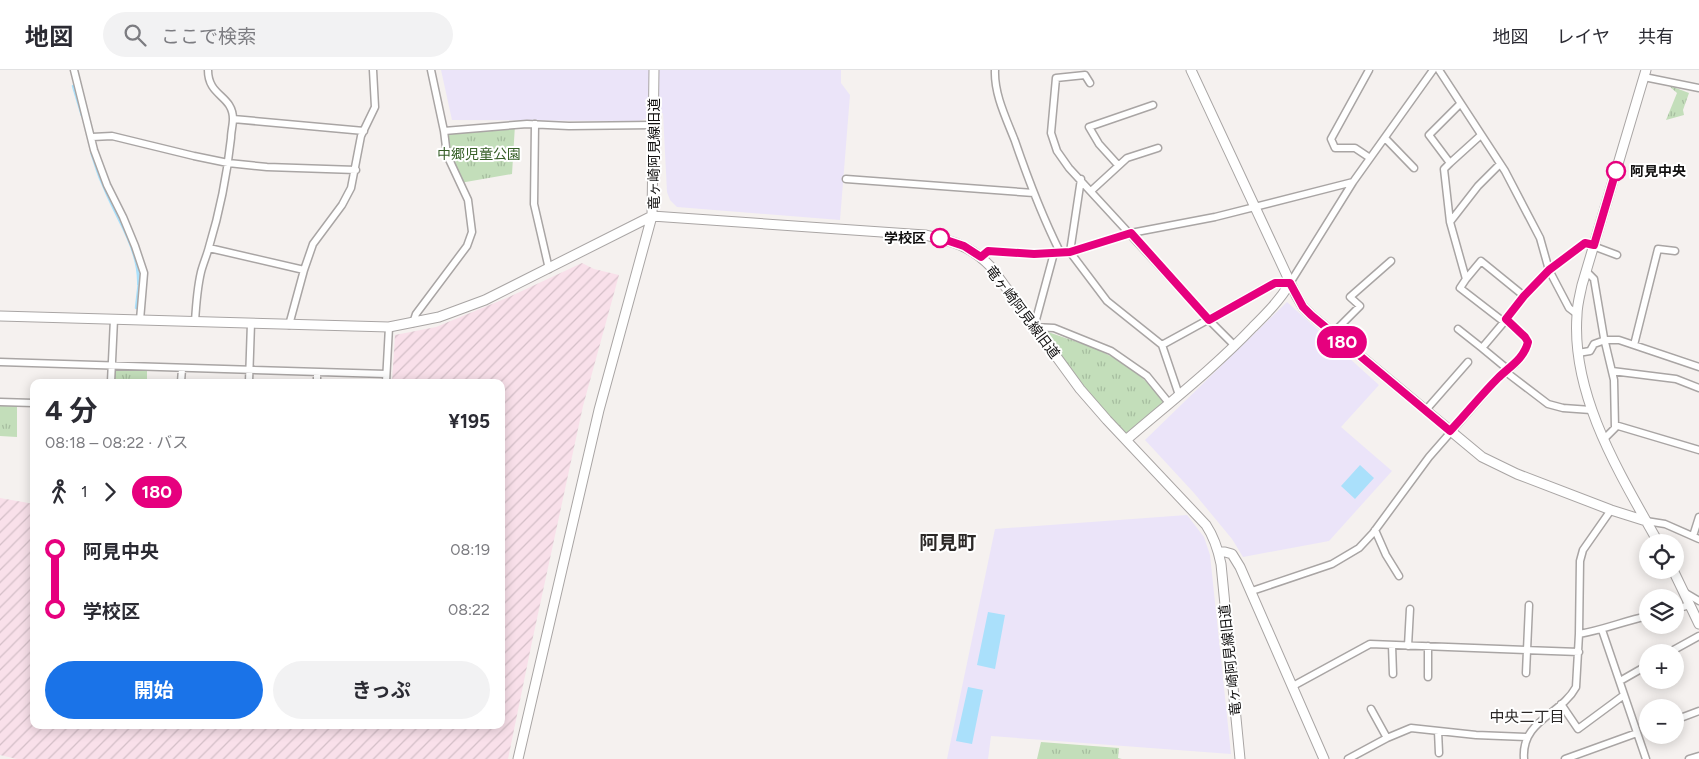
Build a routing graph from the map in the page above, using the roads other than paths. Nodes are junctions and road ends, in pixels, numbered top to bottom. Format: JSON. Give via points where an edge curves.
{"nodes":[{"id":1,"x":74,"y":70,"type":"edge"},
{"id":2,"x":208,"y":70,"type":"edge"},
{"id":3,"x":373,"y":70,"type":"edge"},
{"id":4,"x":431,"y":70,"type":"edge"},
{"id":5,"x":654,"y":70,"type":"edge"},
{"id":6,"x":995,"y":70,"type":"edge"},
{"id":7,"x":1191,"y":70,"type":"edge"},
{"id":8,"x":1369,"y":70,"type":"edge"},
{"id":9,"x":1433,"y":70,"type":"edge"},
{"id":10,"x":1439,"y":70,"type":"edge"},
{"id":11,"x":1645,"y":74,"type":"edge"},
{"id":12,"x":1090,"y":84,"type":"dead end"},
{"id":13,"x":1699,"y":88,"type":"edge"},
{"id":14,"x":1460,"y":104,"type":"junction"},
{"id":15,"x":1154,"y":105,"type":"dead end"},
{"id":16,"x":233,"y":119,"type":"junction"},
{"id":17,"x":535,"y":124,"type":"junction"},
{"id":18,"x":654,"y":125,"type":"junction"},
{"id":19,"x":364,"y":131,"type":"junction"},
{"id":20,"x":444,"y":132,"type":"junction"},
{"id":21,"x":1481,"y":135,"type":"junction"},
{"id":22,"x":92,"y":137,"type":"junction"},
{"id":23,"x":1385,"y":138,"type":"junction"},
{"id":24,"x":1158,"y":148,"type":"dead end"},
{"id":25,"x":1370,"y":158,"type":"junction"},
{"id":26,"x":228,"y":163,"type":"junction"},
{"id":27,"x":1450,"y":163,"type":"junction"},
{"id":28,"x":1500,"y":164,"type":"junction"},
{"id":29,"x":1118,"y":165,"type":"junction"},
{"id":30,"x":1414,"y":168,"type":"dead end"},
{"id":31,"x":356,"y":170,"type":"junction"},
{"id":32,"x":846,"y":179,"type":"dead end"},
{"id":33,"x":1080,"y":179,"type":"junction"},
{"id":34,"x":1354,"y":182,"type":"junction"},
{"id":35,"x":1091,"y":191,"type":"junction"},
{"id":36,"x":1034,"y":193,"type":"junction"},
{"id":37,"x":1256,"y":206,"type":"junction"},
{"id":38,"x":652,"y":216,"type":"junction"},
{"id":39,"x":1450,"y":222,"type":"junction"},
{"id":40,"x":1131,"y":233,"type":"junction"},
{"id":41,"x":1594,"y":245,"type":"junction"},
{"id":42,"x":209,"y":248,"type":"junction"},
{"id":43,"x":1675,"y":251,"type":"dead end"},
{"id":44,"x":1070,"y":252,"type":"junction"},
{"id":45,"x":1057,"y":253,"type":"junction"},
{"id":46,"x":1617,"y":255,"type":"dead end"},
{"id":47,"x":981,"y":257,"type":"junction"},
{"id":48,"x":1391,"y":261,"type":"dead end"},
{"id":49,"x":548,"y":269,"type":"junction"},
{"id":50,"x":304,"y":270,"type":"junction"},
{"id":51,"x":1549,"y":270,"type":"junction"},
{"id":52,"x":1586,"y":271,"type":"junction"},
{"id":53,"x":1466,"y":279,"type":"junction"},
{"id":54,"x":1290,"y":283,"type":"junction"},
{"id":55,"x":1524,"y":296,"type":"junction"},
{"id":56,"x":1577,"y":314,"type":"junction"},
{"id":57,"x":0,"y":316,"type":"edge"},
{"id":58,"x":114,"y":319,"type":"junction"},
{"id":59,"x":140,"y":320,"type":"junction"},
{"id":60,"x":1209,"y":320,"type":"junction"},
{"id":61,"x":1505,"y":320,"type":"junction"},
{"id":62,"x":195,"y":322,"type":"junction"},
{"id":63,"x":251,"y":323,"type":"junction"},
{"id":64,"x":413,"y":323,"type":"junction"},
{"id":65,"x":289,"y":325,"type":"junction"},
{"id":66,"x":1034,"y":326,"type":"junction"},
{"id":67,"x":388,"y":327,"type":"junction"},
{"id":68,"x":1458,"y":329,"type":"dead end"},
{"id":69,"x":1333,"y":334,"type":"junction"},
{"id":70,"x":1604,"y":340,"type":"junction"},
{"id":71,"x":1162,"y":345,"type":"junction"},
{"id":72,"x":1634,"y":345,"type":"junction"},
{"id":73,"x":1235,"y":346,"type":"junction"},
{"id":74,"x":1482,"y":348,"type":"junction"},
{"id":75,"x":1578,"y":352,"type":"junction"},
{"id":76,"x":0,"y":362,"type":"edge"},
{"id":77,"x":1468,"y":362,"type":"dead end"},
{"id":78,"x":112,"y":366,"type":"junction"},
{"id":79,"x":1699,"y":367,"type":"edge"},
{"id":80,"x":182,"y":369,"type":"junction"},
{"id":81,"x":249,"y":370,"type":"junction"},
{"id":82,"x":1612,"y":371,"type":"junction"},
{"id":83,"x":317,"y":372,"type":"junction"},
{"id":84,"x":1506,"y":372,"type":"junction"},
{"id":85,"x":386,"y":374,"type":"junction"},
{"id":86,"x":112,"y":379,"type":"edge"},
{"id":87,"x":181,"y":379,"type":"edge"},
{"id":88,"x":248,"y":379,"type":"edge"},
{"id":89,"x":317,"y":379,"type":"edge"},
{"id":90,"x":386,"y":379,"type":"edge"},
{"id":91,"x":1699,"y":388,"type":"edge"},
{"id":92,"x":1179,"y":395,"type":"junction"},
{"id":93,"x":0,"y":402,"type":"edge"},
{"id":94,"x":30,"y":403,"type":"edge"},
{"id":95,"x":1169,"y":403,"type":"junction"},
{"id":96,"x":1591,"y":410,"type":"junction"},
{"id":97,"x":1425,"y":411,"type":"junction"},
{"id":98,"x":1615,"y":425,"type":"junction"},
{"id":99,"x":1450,"y":431,"type":"junction"},
{"id":100,"x":1604,"y":439,"type":"junction"},
{"id":101,"x":1126,"y":440,"type":"junction"},
{"id":102,"x":1699,"y":450,"type":"edge"},
{"id":103,"x":1611,"y":510,"type":"junction"},
{"id":104,"x":1699,"y":517,"type":"edge"},
{"id":105,"x":1646,"y":522,"type":"junction"},
{"id":106,"x":1375,"y":530,"type":"junction"},
{"id":107,"x":1653,"y":534,"type":"edge"},
{"id":108,"x":1696,"y":537,"type":"edge"},
{"id":109,"x":1219,"y":552,"type":"junction"},
{"id":110,"x":1399,"y":576,"type":"dead end"},
{"id":111,"x":1678,"y":579,"type":"edge"},
{"id":112,"x":1252,"y":591,"type":"junction"},
{"id":113,"x":1695,"y":603,"type":"edge"},
{"id":114,"x":1529,"y":606,"type":"dead end"},
{"id":115,"x":1410,"y":609,"type":"dead end"},
{"id":116,"x":1639,"y":618,"type":"edge"},
{"id":117,"x":1699,"y":624,"type":"edge"},
{"id":118,"x":1602,"y":630,"type":"junction"},
{"id":119,"x":1579,"y":634,"type":"junction"},
{"id":120,"x":1699,"y":636,"type":"edge"},
{"id":121,"x":1684,"y":644,"type":"edge"},
{"id":122,"x":1392,"y":645,"type":"junction"},
{"id":123,"x":1408,"y":646,"type":"junction"},
{"id":124,"x":1428,"y":646,"type":"junction"},
{"id":125,"x":1526,"y":650,"type":"junction"},
{"id":126,"x":1579,"y":652,"type":"junction"},
{"id":127,"x":1639,"y":670,"type":"edge"},
{"id":128,"x":1526,"y":673,"type":"dead end"},
{"id":129,"x":1393,"y":674,"type":"dead end"},
{"id":130,"x":1428,"y":677,"type":"dead end"},
{"id":131,"x":1620,"y":681,"type":"junction"},
{"id":132,"x":1293,"y":686,"type":"junction"},
{"id":133,"x":1624,"y":694,"type":"junction"},
{"id":134,"x":1560,"y":704,"type":"junction"},
{"id":135,"x":1371,"y":710,"type":"dead end"},
{"id":136,"x":1699,"y":710,"type":"edge"},
{"id":137,"x":1684,"y":716,"type":"edge"},
{"id":138,"x":1438,"y":731,"type":"junction"},
{"id":139,"x":1637,"y":733,"type":"junction"},
{"id":140,"x":1527,"y":737,"type":"junction"},
{"id":141,"x":1388,"y":738,"type":"junction"},
{"id":142,"x":1440,"y":753,"type":"dead end"},
{"id":143,"x":1699,"y":756,"type":"edge"},
{"id":144,"x":518,"y":759,"type":"edge"},
{"id":145,"x":1240,"y":759,"type":"edge"},
{"id":146,"x":1324,"y":759,"type":"edge"},
{"id":147,"x":1348,"y":759,"type":"edge"},
{"id":148,"x":1524,"y":759,"type":"edge"},
{"id":149,"x":1565,"y":759,"type":"edge"},
{"id":150,"x":1646,"y":759,"type":"edge"},
{"id":151,"x":1689,"y":759,"type":"edge"}],
"edges":[{"from":1,"to":22,"type":"street"},
{"from":2,"to":16,"type":"street","via":[[211,85],[232,110]]},
{"from":3,"to":19,"type":"street","via":[[375,107]]},
{"from":4,"to":20,"type":"street"},
{"from":5,"to":18,"type":"street","name":"竜ヶ崎阿見線旧道"},
{"from":6,"to":36,"type":"street","via":[[1000,102]]},
{"from":7,"to":37,"type":"street"},
{"from":8,"to":25,"type":"street","via":[[1331,139],[1335,148],[1355,148]]},
{"from":9,"to":23,"type":"street"},
{"from":10,"to":14,"type":"street"},
{"from":11,"to":13,"type":"street"},
{"from":11,"to":41,"type":"street"},
{"from":12,"to":33,"type":"street","via":[[1085,75],[1056,78],[1051,121],[1057,151]]},
{"from":14,"to":21,"type":"street"},
{"from":14,"to":27,"type":"street","via":[[1429,135]]},
{"from":15,"to":29,"type":"street","via":[[1088,127]]},
{"from":16,"to":19,"type":"street"},
{"from":16,"to":26,"type":"street"},
{"from":17,"to":18,"type":"street"},
{"from":17,"to":20,"type":"street"},
{"from":17,"to":49,"type":"street","via":[[534,204]]},
{"from":18,"to":38,"type":"street","name":"竜ヶ崎阿見線旧道"},
{"from":19,"to":31,"type":"street"},
{"from":20,"to":64,"type":"street","via":[[447,156],[468,200],[472,232],[467,246],[420,308]]},
{"from":21,"to":27,"type":"street"},
{"from":21,"to":28,"type":"street"},
{"from":22,"to":26,"type":"street","via":[[112,136]]},
{"from":22,"to":59,"type":"street","via":[[94,150],[144,273]]},
{"from":23,"to":25,"type":"street"},
{"from":23,"to":30,"type":"street"},
{"from":24,"to":29,"type":"street","via":[[1127,158]]},
{"from":25,"to":34,"type":"street"},
{"from":26,"to":31,"type":"street"},
{"from":26,"to":42,"type":"street"},
{"from":27,"to":39,"type":"street","via":[[1444,169]]},
{"from":28,"to":39,"type":"street"},
{"from":28,"to":51,"type":"street","via":[[1540,238]]},
{"from":29,"to":35,"type":"street"},
{"from":31,"to":50,"type":"street","via":[[342,206],[313,244]]},
{"from":32,"to":36,"type":"street"},
{"from":33,"to":35,"type":"street"},
{"from":33,"to":44,"type":"street"},
{"from":34,"to":37,"type":"street"},
{"from":34,"to":54,"type":"street"},
{"from":35,"to":40,"type":"street"},
{"from":36,"to":45,"type":"street"},
{"from":37,"to":40,"type":"street"},
{"from":37,"to":54,"type":"street"},
{"from":38,"to":47,"type":"street","name":"竜ヶ崎阿見線旧道","via":[[925,235],[964,246]]},
{"from":38,"to":49,"type":"street"},
{"from":38,"to":144,"type":"street","via":[[599,410]]},
{"from":39,"to":53,"type":"street"},
{"from":40,"to":44,"type":"street"},
{"from":40,"to":60,"type":"street"},
{"from":41,"to":46,"type":"street"},
{"from":41,"to":51,"type":"street","via":[[1585,243]]},
{"from":41,"to":52,"type":"street"},
{"from":42,"to":50,"type":"street"},
{"from":42,"to":62,"type":"street","via":[[201,270]]},
{"from":43,"to":72,"type":"street","via":[[1658,249]]},
{"from":44,"to":45,"type":"street"},
{"from":44,"to":71,"type":"street","via":[[1107,301]]},
{"from":45,"to":47,"type":"street","via":[[988,251]]},
{"from":45,"to":66,"type":"street"},
{"from":47,"to":66,"type":"street","name":"竜ヶ崎阿見線旧道"},
{"from":48,"to":69,"type":"street","via":[[1350,297],[1360,306]]},
{"from":49,"to":64,"type":"street","via":[[464,309]]},
{"from":50,"to":65,"type":"street"},
{"from":51,"to":55,"type":"street"},
{"from":51,"to":56,"type":"street","via":[[1569,308]]},
{"from":52,"to":56,"type":"street"},
{"from":52,"to":70,"type":"street","via":[[1594,279]]},
{"from":53,"to":55,"type":"street","via":[[1480,261]]},
{"from":53,"to":61,"type":"street","via":[[1460,288]]},
{"from":54,"to":60,"type":"street","via":[[1275,283]]},
{"from":54,"to":69,"type":"street","via":[[1303,307]]},
{"from":54,"to":73,"type":"street","via":[[1282,296]]},
{"from":55,"to":61,"type":"street"},
{"from":56,"to":75,"type":"street"},
{"from":57,"to":58,"type":"street"},
{"from":58,"to":59,"type":"street"},
{"from":58,"to":78,"type":"street"},
{"from":59,"to":62,"type":"street"},
{"from":60,"to":71,"type":"street"},
{"from":60,"to":73,"type":"street"},
{"from":61,"to":74,"type":"street"},
{"from":61,"to":84,"type":"street","via":[[1528,342],[1526,349]]},
{"from":62,"to":63,"type":"street"},
{"from":63,"to":65,"type":"street"},
{"from":63,"to":81,"type":"street"},
{"from":64,"to":67,"type":"street"},
{"from":65,"to":67,"type":"street"},
{"from":66,"to":95,"type":"street","via":[[1054,328],[1111,351],[1147,376]]},
{"from":66,"to":101,"type":"street","name":"竜ヶ崎阿見線旧道","via":[[1080,389]]},
{"from":67,"to":85,"type":"street"},
{"from":68,"to":74,"type":"street"},
{"from":69,"to":97,"type":"street"},
{"from":70,"to":72,"type":"street"},
{"from":70,"to":75,"type":"street","via":[[1594,344],[1590,351]]},
{"from":70,"to":82,"type":"street"},
{"from":71,"to":92,"type":"street"},
{"from":72,"to":79,"type":"street"},
{"from":73,"to":92,"type":"street"},
{"from":74,"to":84,"type":"street","via":[[1505,367]]},
{"from":75,"to":96,"type":"street"},
{"from":76,"to":78,"type":"street"},
{"from":77,"to":97,"type":"street"},
{"from":78,"to":80,"type":"street"},
{"from":78,"to":86,"type":"street"},
{"from":80,"to":81,"type":"street"},
{"from":80,"to":87,"type":"street"},
{"from":81,"to":83,"type":"street"},
{"from":81,"to":88,"type":"street"},
{"from":82,"to":91,"type":"street","via":[[1676,379]]},
{"from":82,"to":98,"type":"street"},
{"from":83,"to":85,"type":"street"},
{"from":83,"to":89,"type":"street"},
{"from":84,"to":96,"type":"street","via":[[1548,404]]},
{"from":84,"to":99,"type":"street"},
{"from":85,"to":90,"type":"street"},
{"from":92,"to":95,"type":"street"},
{"from":93,"to":94,"type":"street"},
{"from":95,"to":101,"type":"street"},
{"from":96,"to":100,"type":"street"},
{"from":97,"to":99,"type":"street"},
{"from":98,"to":100,"type":"street"},
{"from":98,"to":102,"type":"street"},
{"from":99,"to":103,"type":"street","via":[[1500,467]]},
{"from":99,"to":106,"type":"street"},
{"from":100,"to":105,"type":"street"},
{"from":101,"to":109,"type":"street","name":"竜ヶ崎阿見線旧道","via":[[1206,525]]},
{"from":103,"to":105,"type":"street"},
{"from":103,"to":119,"type":"street","via":[[1583,550],[1580,561]]},
{"from":104,"to":108,"type":"street"},
{"from":105,"to":107,"type":"street"},
{"from":105,"to":108,"type":"street","via":[[1665,524]]},
{"from":106,"to":110,"type":"street"},
{"from":106,"to":112,"type":"street","via":[[1359,548],[1332,564]]},
{"from":109,"to":112,"type":"street","via":[[1232,554]]},
{"from":109,"to":145,"type":"street","name":"竜ヶ崎阿見線旧道"},
{"from":111,"to":113,"type":"street"},
{"from":112,"to":132,"type":"street"},
{"from":113,"to":117,"type":"street"},
{"from":114,"to":125,"type":"street"},
{"from":115,"to":123,"type":"street"},
{"from":116,"to":118,"type":"street"},
{"from":118,"to":119,"type":"street"},
{"from":118,"to":131,"type":"street"},
{"from":119,"to":126,"type":"street"},
{"from":120,"to":121,"type":"street"},
{"from":122,"to":123,"type":"street"},
{"from":122,"to":129,"type":"street"},
{"from":122,"to":132,"type":"street","via":[[1370,644]]},
{"from":123,"to":124,"type":"street"},
{"from":124,"to":125,"type":"street"},
{"from":124,"to":130,"type":"street"},
{"from":125,"to":126,"type":"street"},
{"from":125,"to":128,"type":"street"},
{"from":126,"to":134,"type":"street","via":[[1576,687],[1573,694]]},
{"from":127,"to":131,"type":"street"},
{"from":131,"to":133,"type":"street"},
{"from":132,"to":146,"type":"street"},
{"from":133,"to":134,"type":"street","via":[[1578,729]]},
{"from":133,"to":139,"type":"street"},
{"from":134,"to":140,"type":"street"},
{"from":135,"to":141,"type":"street"},
{"from":136,"to":137,"type":"street"},
{"from":138,"to":140,"type":"street"},
{"from":138,"to":141,"type":"street","via":[[1411,728]]},
{"from":138,"to":142,"type":"street"},
{"from":139,"to":149,"type":"street"},
{"from":139,"to":150,"type":"street"},
{"from":140,"to":148,"type":"street"},
{"from":141,"to":147,"type":"street"},
{"from":143,"to":151,"type":"street"}]}
